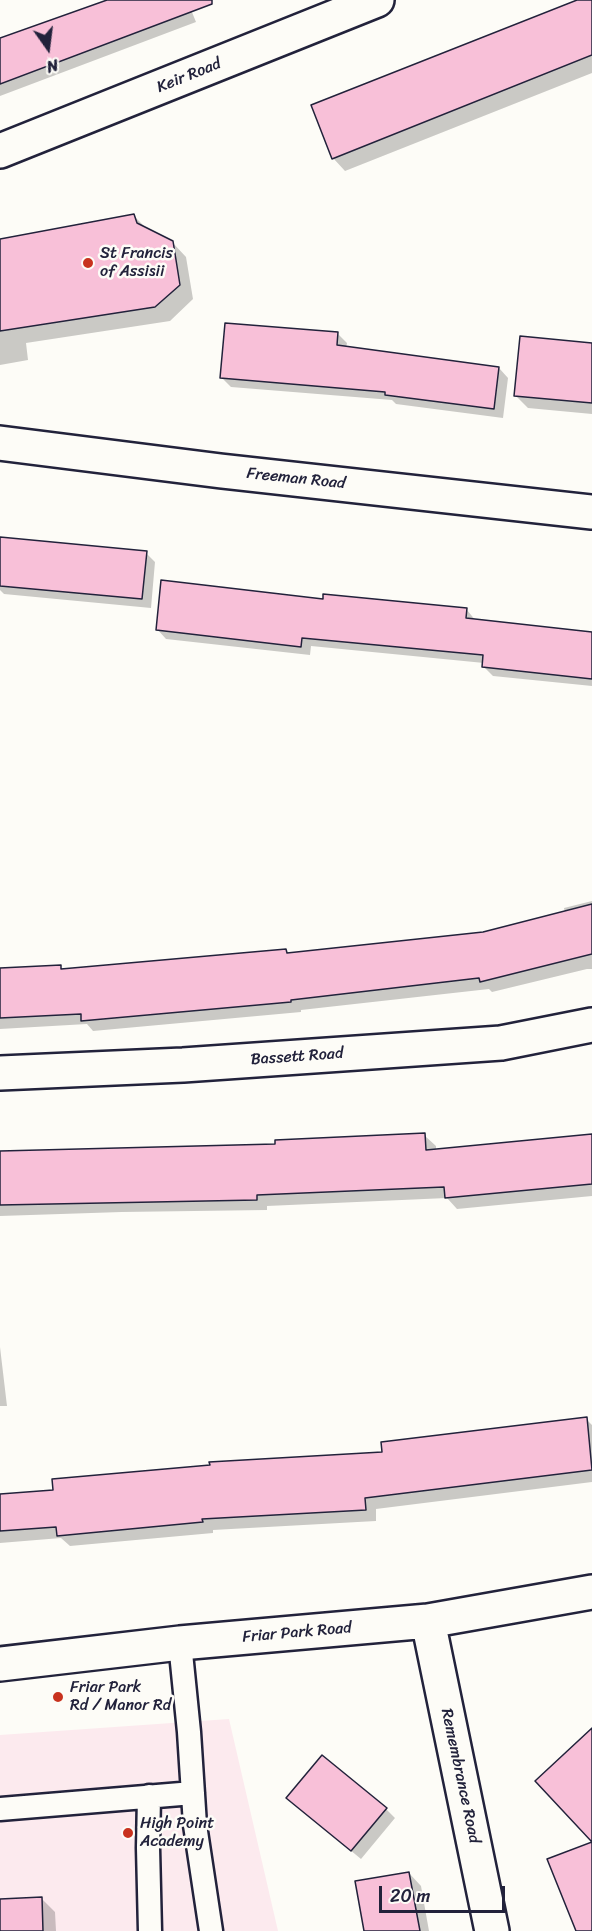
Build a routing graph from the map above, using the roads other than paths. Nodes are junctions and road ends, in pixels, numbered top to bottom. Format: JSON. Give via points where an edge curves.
{"nodes":[{"id":1,"x":377,"y":0,"type":"edge"},
{"id":2,"x":0,"y":151,"type":"edge"},
{"id":3,"x":0,"y":443,"type":"edge"},
{"id":4,"x":592,"y":512,"type":"edge"},
{"id":5,"x":592,"y":1025,"type":"edge"},
{"id":6,"x":0,"y":1073,"type":"edge"},
{"id":7,"x":592,"y":1592,"type":"edge"},
{"id":8,"x":428,"y":1621,"type":"junction"},
{"id":9,"x":180,"y":1643,"type":"junction"},
{"id":10,"x":0,"y":1664,"type":"edge"},
{"id":11,"x":193,"y":1793,"type":"junction"},
{"id":12,"x":149,"y":1796,"type":"junction"},
{"id":13,"x":0,"y":1809,"type":"edge"},
{"id":14,"x":150,"y":1931,"type":"edge"},
{"id":15,"x":211,"y":1931,"type":"edge"},
{"id":16,"x":492,"y":1931,"type":"edge"}],
"edges":[{"from":1,"to":2,"type":"street","name":"Keir Road"},
{"from":3,"to":4,"type":"street","name":"Freeman Road"},
{"from":5,"to":6,"type":"street","name":"Bassett Road","via":[[501,1043]]},
{"from":7,"to":8,"type":"street","name":"Friar Park Road"},
{"from":8,"to":9,"type":"street","name":"Friar Park Road"},
{"from":8,"to":16,"type":"street","name":"Remembrance Road"},
{"from":9,"to":10,"type":"street","name":"Friar Park Road"},
{"from":9,"to":11,"type":"lane"},
{"from":11,"to":12,"type":"lane"},
{"from":11,"to":15,"type":"lane"},
{"from":12,"to":13,"type":"lane"},
{"from":12,"to":14,"type":"lane"}]}
